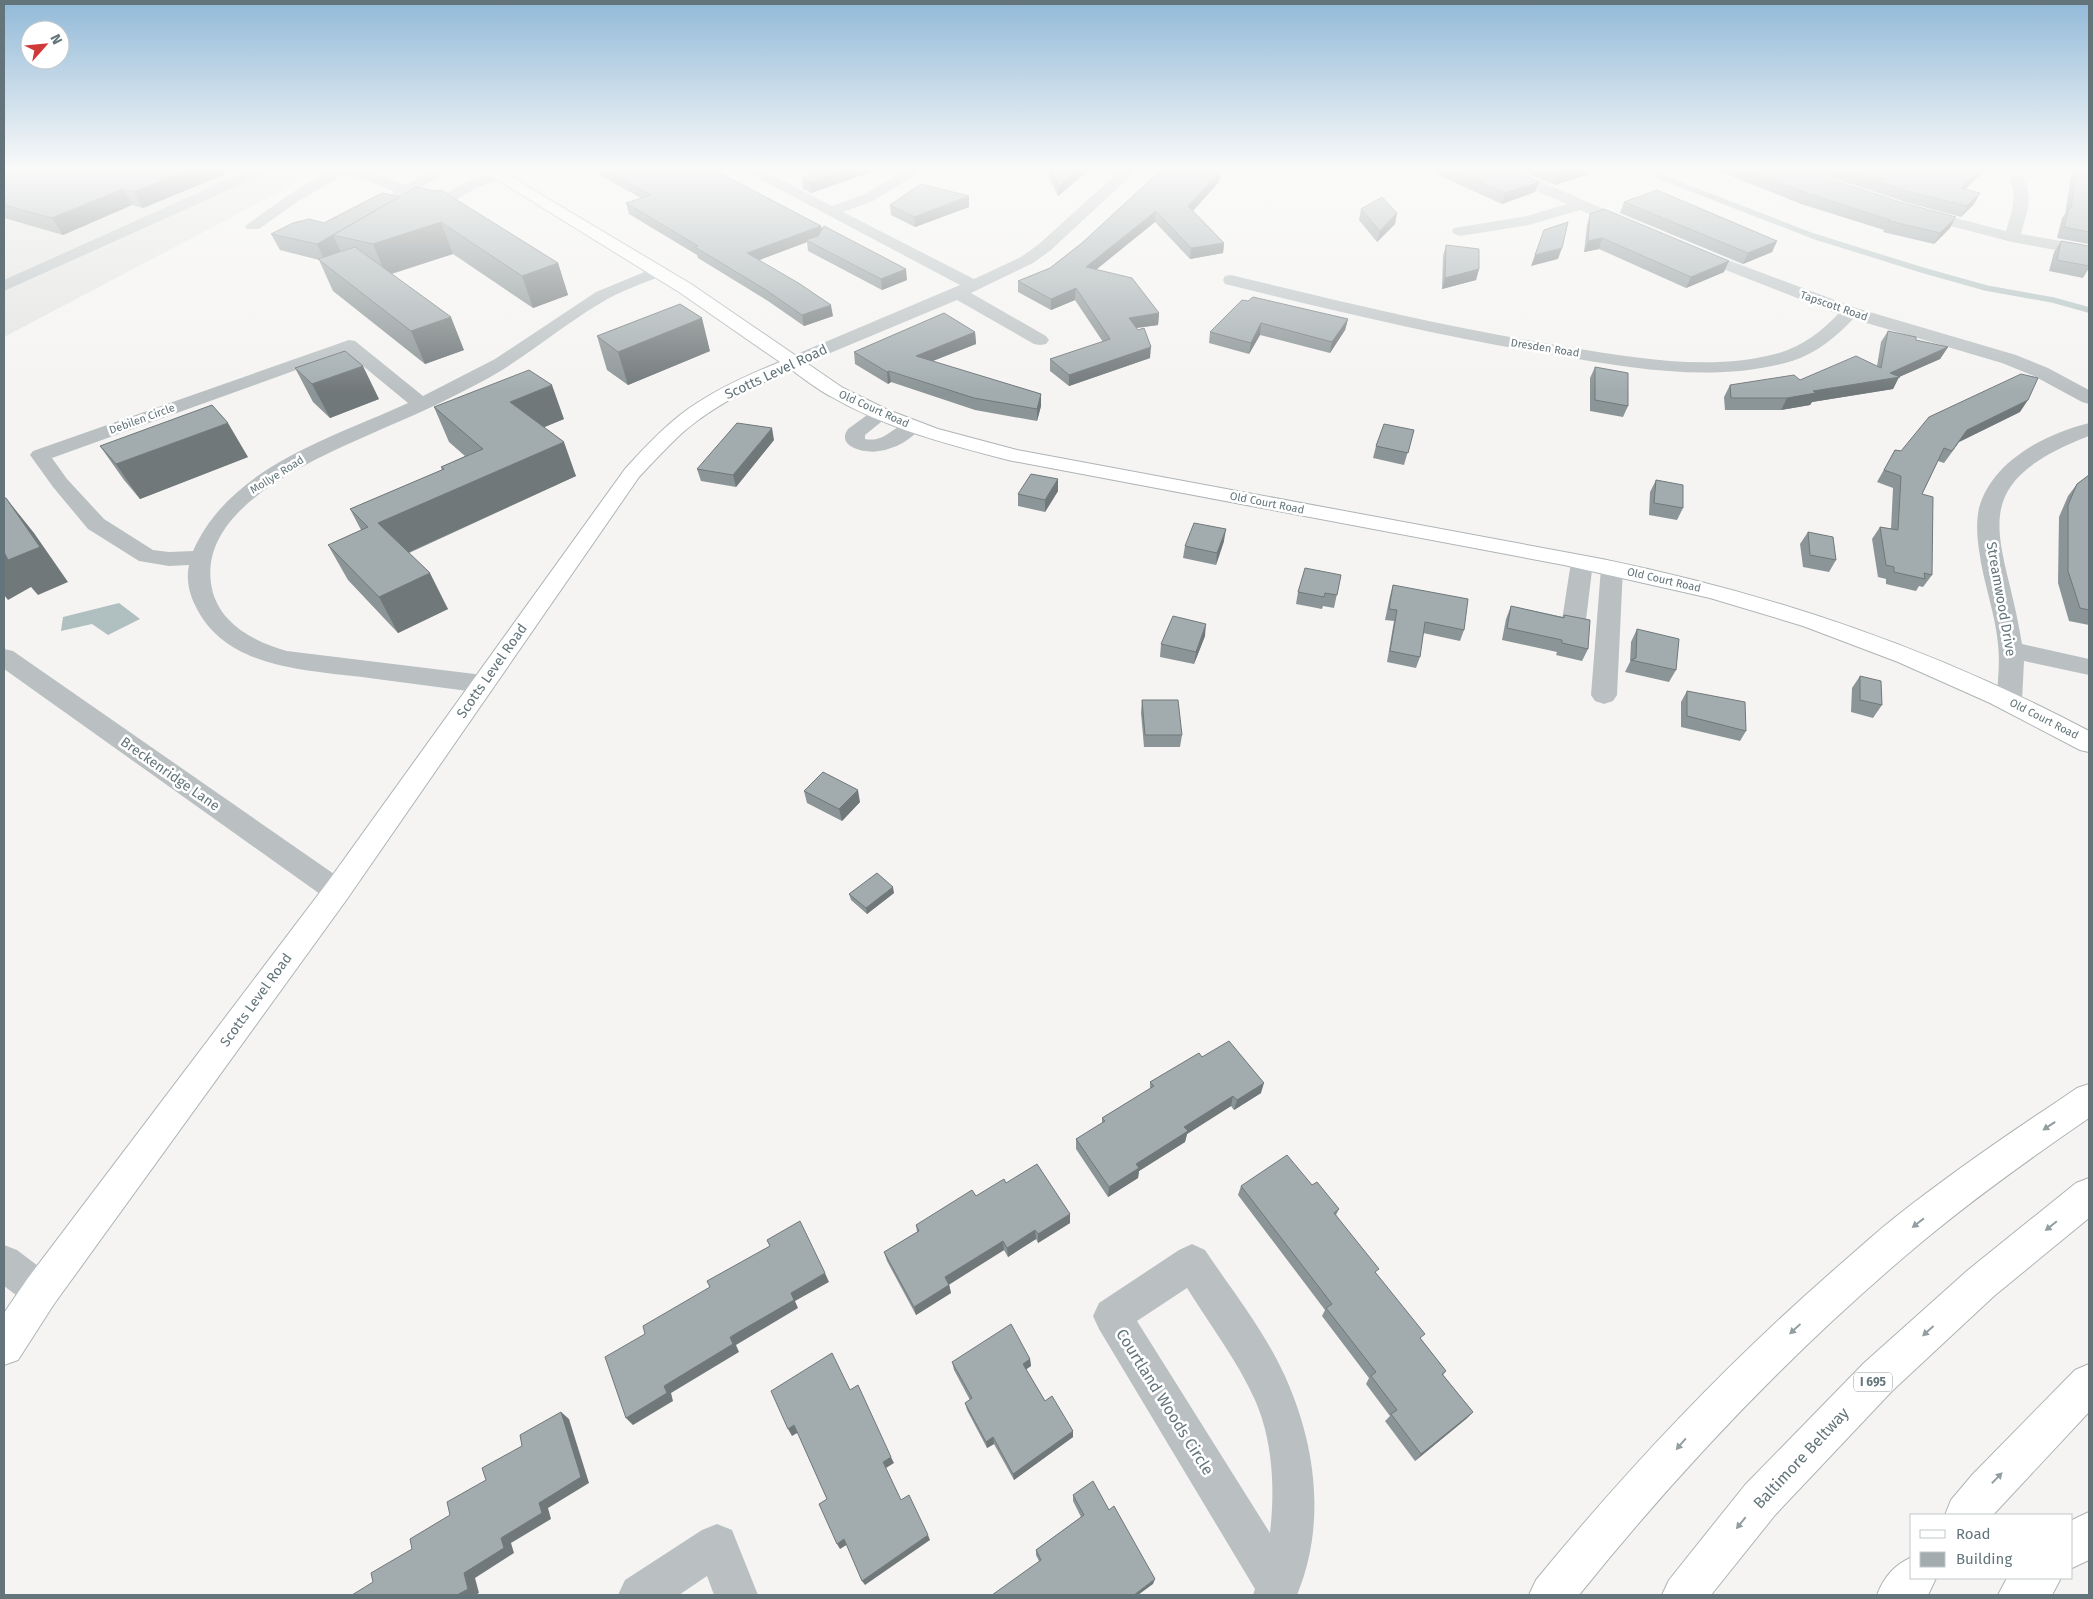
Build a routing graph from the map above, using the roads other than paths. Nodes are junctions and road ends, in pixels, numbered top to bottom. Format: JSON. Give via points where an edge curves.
{"nodes":[{"id":1,"x":99,"y":244,"type":"edge"},
{"id":2,"x":613,"y":244,"type":"edge"},
{"id":3,"x":885,"y":244,"type":"edge"},
{"id":4,"x":1049,"y":244,"type":"edge"},
{"id":5,"x":2048,"y":244,"type":"edge"},
{"id":6,"x":1677,"y":245,"type":"edge"},
{"id":7,"x":2089,"y":251,"type":"edge"},
{"id":8,"x":659,"y":271,"type":"junction"},
{"id":9,"x":1231,"y":280,"type":"dead end"},
{"id":10,"x":4,"y":286,"type":"edge"},
{"id":11,"x":966,"y":290,"type":"junction"},
{"id":12,"x":1850,"y":312,"type":"junction"},
{"id":13,"x":1040,"y":340,"type":"dead end"},
{"id":14,"x":792,"y":363,"type":"junction"},
{"id":15,"x":2089,"y":398,"type":"edge"},
{"id":16,"x":420,"y":404,"type":"junction"},
{"id":17,"x":880,"y":414,"type":"junction"},
{"id":18,"x":912,"y":426,"type":"junction"},
{"id":19,"x":2089,"y":429,"type":"edge"},
{"id":20,"x":200,"y":557,"type":"junction"},
{"id":21,"x":1582,"y":562,"type":"junction"},
{"id":22,"x":1612,"y":568,"type":"junction"},
{"id":23,"x":1574,"y":620,"type":"edge"},
{"id":24,"x":2011,"y":650,"type":"junction"},
{"id":25,"x":4,"y":657,"type":"edge"},
{"id":26,"x":2089,"y":667,"type":"edge"},
{"id":27,"x":483,"y":684,"type":"junction"},
{"id":28,"x":1604,"y":694,"type":"dead end"},
{"id":29,"x":2008,"y":701,"type":"junction"},
{"id":30,"x":2089,"y":743,"type":"edge"},
{"id":31,"x":337,"y":890,"type":"junction"},
{"id":32,"x":2089,"y":1099,"type":"edge"},
{"id":33,"x":2089,"y":1195,"type":"edge"},
{"id":34,"x":4,"y":1263,"type":"edge"},
{"id":35,"x":41,"y":1291,"type":"junction"},
{"id":36,"x":4,"y":1346,"type":"edge"},
{"id":37,"x":2089,"y":1384,"type":"edge"},
{"id":38,"x":1967,"y":1514,"type":"edge"},
{"id":39,"x":2089,"y":1533,"type":"edge"},
{"id":40,"x":2073,"y":1546,"type":"edge"},
{"id":41,"x":1913,"y":1579,"type":"edge"},
{"id":42,"x":2038,"y":1579,"type":"edge"},
{"id":43,"x":1277,"y":1591,"type":"edge"},
{"id":44,"x":640,"y":1595,"type":"edge"},
{"id":45,"x":736,"y":1595,"type":"edge"},
{"id":46,"x":1551,"y":1595,"type":"edge"},
{"id":47,"x":1684,"y":1595,"type":"edge"},
{"id":48,"x":1899,"y":1595,"type":"edge"},
{"id":49,"x":2020,"y":1595,"type":"edge"}],
"edges":[{"from":1,"to":10,"type":"street"},
{"from":2,"to":8,"type":"main road","name":"Old Court Road"},
{"from":3,"to":11,"type":"street"},
{"from":4,"to":11,"type":"street","name":"Scotts Level Road","via":[[1007,271]]},
{"from":5,"to":7,"type":"street"},
{"from":6,"to":12,"type":"street","name":"Tapscott Road"},
{"from":8,"to":14,"type":"main road","name":"Old Court Road"},
{"from":8,"to":16,"type":"street","name":"Mollye Road","via":[[611,290],[495,367]]},
{"from":9,"to":12,"type":"street","name":"Dresden Road","via":[[1468,335],[1693,368],[1746,365],[1787,356],[1817,343]]},
{"from":11,"to":13,"type":"street"},
{"from":11,"to":14,"type":"street","name":"Scotts Level Road"},
{"from":12,"to":15,"type":"street","name":"Tapscott Road","via":[[2009,358]]},
{"from":14,"to":17,"type":"main road","name":"Old Court Road","via":[[836,392]]},
{"from":14,"to":27,"type":"main road","name":"Scotts Level Road","via":[[758,377],[710,404],[676,428],[648,456],[616,495]]},
{"from":16,"to":20,"type":"street","name":"Mollye Road","via":[[291,464],[268,478],[232,508]]},
{"from":16,"to":20,"type":"street","name":"Debilen Circle","via":[[349,345],[40,455],[96,524],[127,544],[147,556],[169,559]]},
{"from":17,"to":18,"type":"main road","name":"Old Court Road"},
{"from":17,"to":18,"type":"street","via":[[855,434],[858,443],[872,447],[889,444]]},
{"from":18,"to":21,"type":"main road","name":"Old Court Road","via":[[1015,456]]},
{"from":19,"to":24,"type":"street","name":"Streamwood Drive","via":[[2029,457],[2004,480],[1994,495],[1990,511],[1990,556]]},
{"from":20,"to":27,"type":"street","name":"Mollye Road","via":[[198,576],[209,611],[222,629],[260,652],[287,659]]},
{"from":21,"to":22,"type":"main road","name":"Old Court Road"},
{"from":21,"to":23,"type":"street"},
{"from":22,"to":28,"type":"street"},
{"from":22,"to":29,"type":"main road","name":"Old Court Road","via":[[1786,613],[1903,655]]},
{"from":24,"to":26,"type":"street"},
{"from":24,"to":29,"type":"street","name":"Streamwood Drive"},
{"from":25,"to":31,"type":"street","name":"Breckenridge Lane"},
{"from":27,"to":31,"type":"main road","name":"Scotts Level Road"},
{"from":29,"to":30,"type":"main road","name":"Old Court Road"},
{"from":31,"to":35,"type":"main road","name":"Scotts Level Road"},
{"from":32,"to":46,"type":"main road","one_way":true,"via":[[2027,1140],[1917,1223],[1813,1312],[1694,1429]]},
{"from":33,"to":47,"type":"main road","name":"Baltimore Beltway","number":"I 695","one_way":true,"via":[[1981,1283],[1878,1377],[1760,1500]]},
{"from":34,"to":35,"type":"street"},
{"from":35,"to":36,"type":"main road","name":"Scotts Level Road"},
{"from":38,"to":37,"type":"main road","one_way":true},
{"from":39,"to":40,"type":"main road"},
{"from":41,"to":48,"type":"main road"},
{"from":42,"to":49,"type":"main road"},
{"from":43,"to":43,"type":"street","name":"Courtland Woods Circle","via":[[1112,1316],[1192,1264],[1261,1370],[1278,1408],[1288,1445],[1294,1498],[1291,1539]]},
{"from":44,"to":45,"type":"street","via":[[717,1545]]}]}
